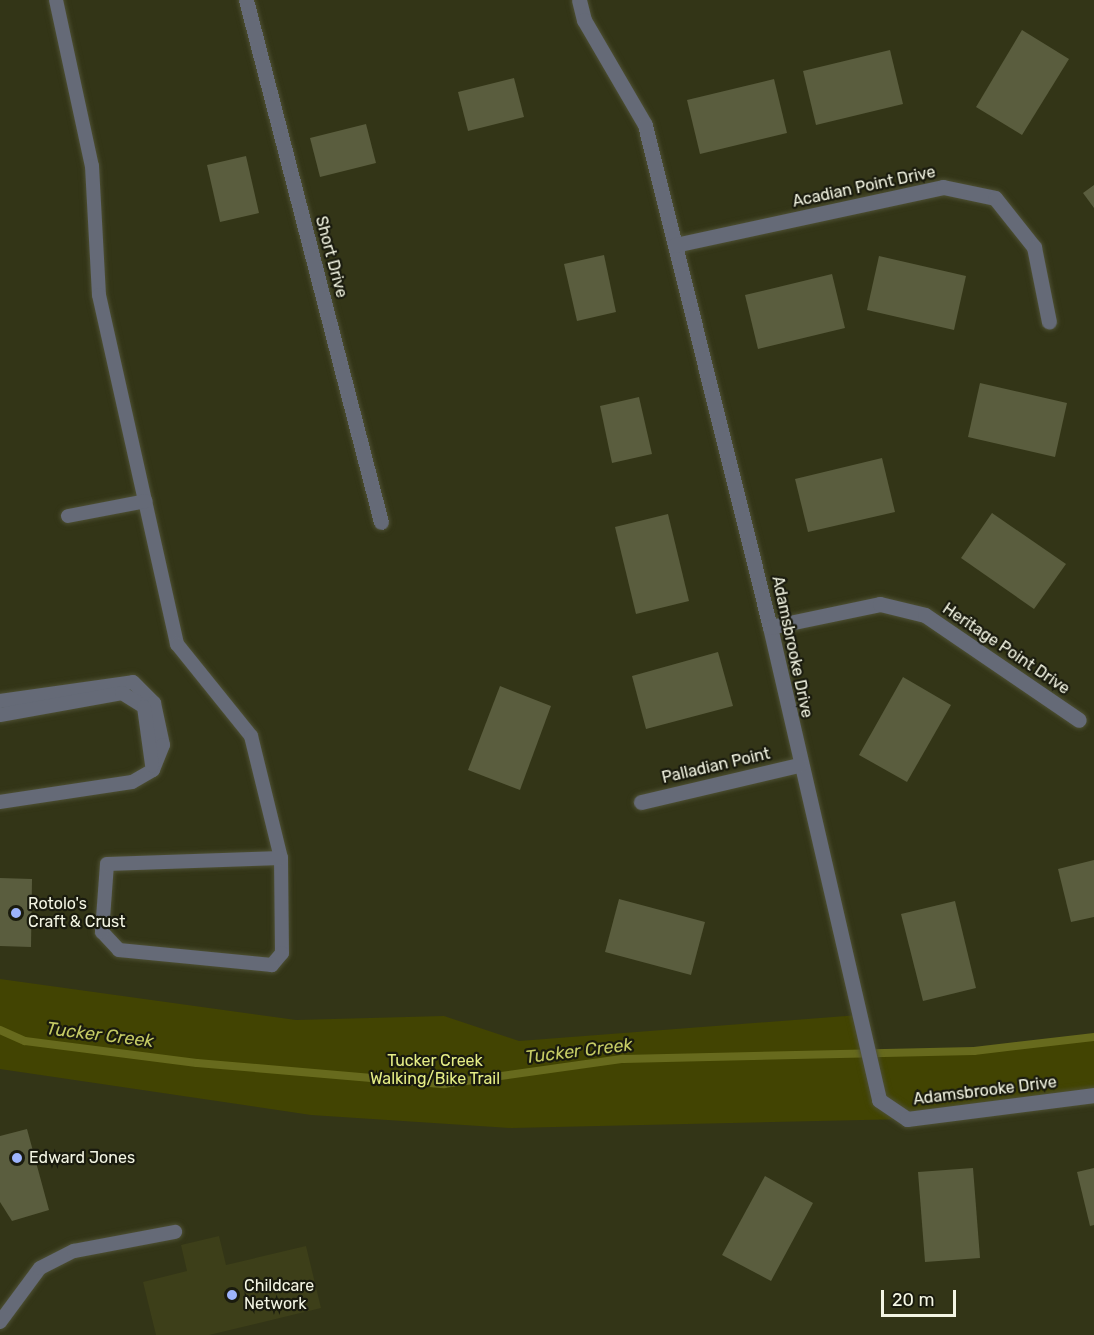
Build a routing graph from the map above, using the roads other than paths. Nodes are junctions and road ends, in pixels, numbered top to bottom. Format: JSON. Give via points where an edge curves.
{"nodes":[{"id":1,"x":56,"y":0,"type":"edge"},
{"id":2,"x":246,"y":0,"type":"edge"},
{"id":3,"x":579,"y":0,"type":"edge"},
{"id":4,"x":675,"y":245,"type":"junction"},
{"id":5,"x":1049,"y":322,"type":"dead end"},
{"id":6,"x":146,"y":501,"type":"junction"},
{"id":7,"x":68,"y":516,"type":"dead end"},
{"id":8,"x":381,"y":522,"type":"dead end"},
{"id":9,"x":770,"y":627,"type":"junction"},
{"id":10,"x":0,"y":701,"type":"edge"},
{"id":11,"x":0,"y":715,"type":"edge"},
{"id":12,"x":1079,"y":720,"type":"dead end"},
{"id":13,"x":799,"y":765,"type":"junction"},
{"id":14,"x":153,"y":770,"type":"junction"},
{"id":15,"x":0,"y":802,"type":"edge"},
{"id":16,"x":641,"y":802,"type":"dead end"},
{"id":17,"x":280,"y":858,"type":"junction"},
{"id":18,"x":1094,"y":1095,"type":"edge"},
{"id":19,"x":176,"y":1232,"type":"dead end"},
{"id":20,"x":0,"y":1322,"type":"edge"}],
"edges":[{"from":1,"to":6,"type":"lane","via":[[92,166],[99,295]]},
{"from":2,"to":8,"type":"street","name":"Short Drive"},
{"from":3,"to":4,"type":"street","name":"Adamsbrooke Drive","via":[[584,20],[645,125]]},
{"from":4,"to":5,"type":"street","name":"Acadian Point Drive","via":[[943,187],[995,198],[1034,248]]},
{"from":4,"to":9,"type":"street","name":"Adamsbrooke Drive"},
{"from":6,"to":7,"type":"lane"},
{"from":6,"to":17,"type":"lane","via":[[177,644],[250,736]]},
{"from":9,"to":12,"type":"street","name":"Heritage Point Drive","via":[[880,604],[925,615]]},
{"from":9,"to":13,"type":"street","name":"Adamsbrooke Drive"},
{"from":10,"to":14,"type":"lane","via":[[132,682],[154,703],[163,745]]},
{"from":11,"to":14,"type":"lane","via":[[122,693],[144,707]]},
{"from":13,"to":16,"type":"street","name":"Palladian Point"},
{"from":13,"to":18,"type":"street","name":"Adamsbrooke Drive","via":[[879,1100],[907,1119]]},
{"from":14,"to":15,"type":"lane","via":[[132,782]]},
{"from":17,"to":17,"type":"lane","via":[[106,864],[102,932],[119,950],[272,965],[282,953]]},
{"from":19,"to":20,"type":"lane","via":[[75,1251],[40,1268]]}]}
